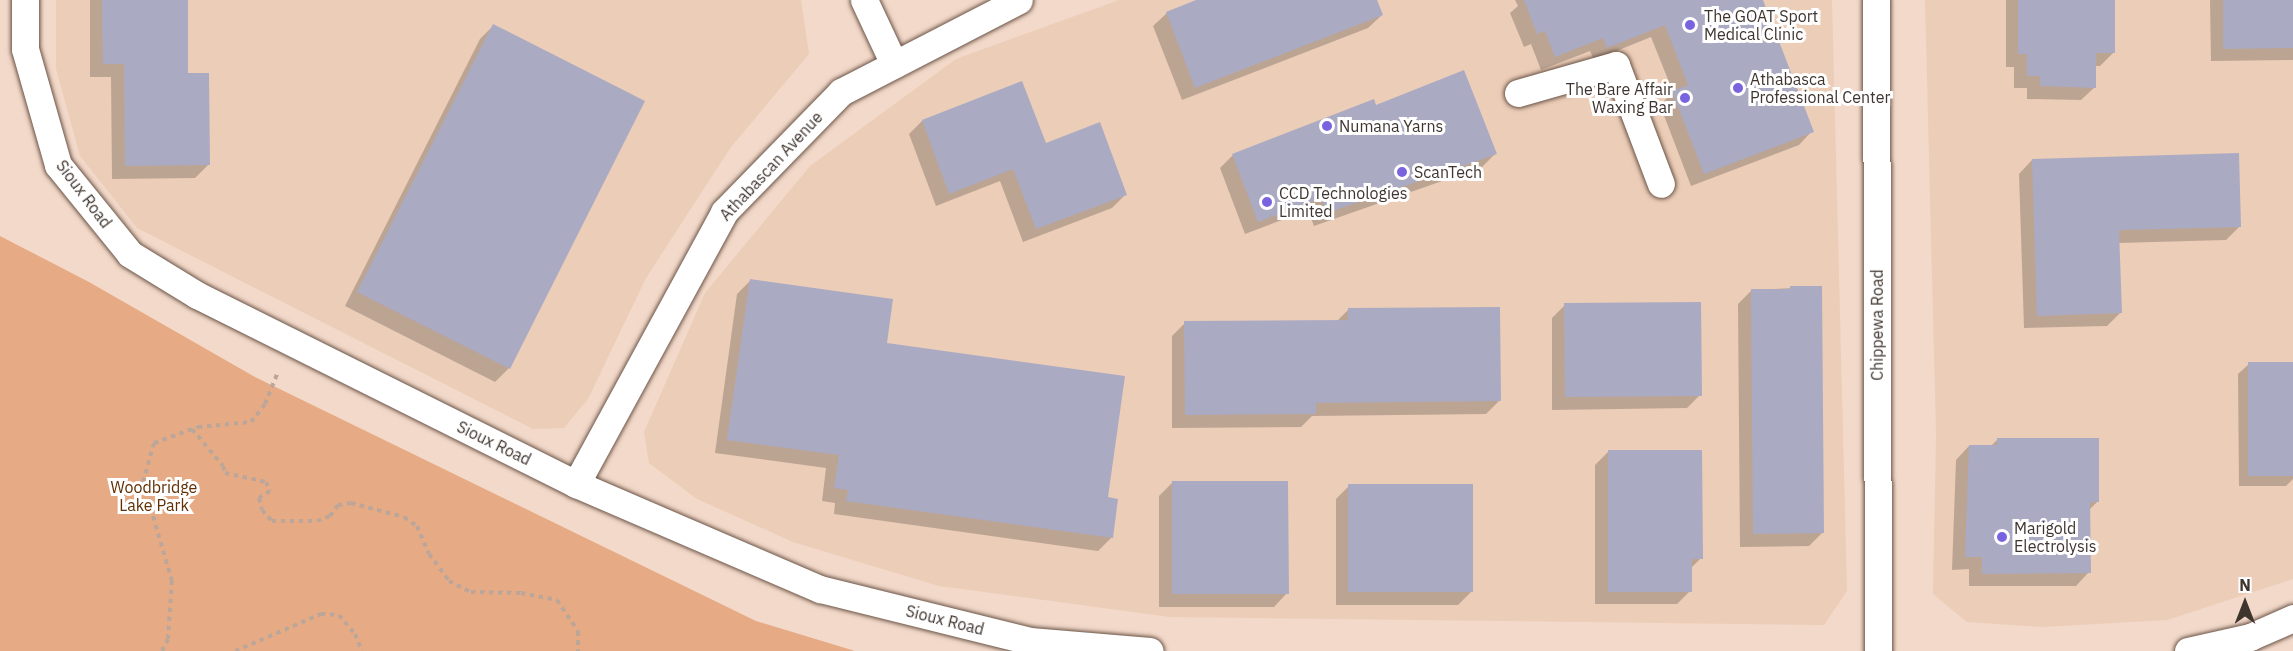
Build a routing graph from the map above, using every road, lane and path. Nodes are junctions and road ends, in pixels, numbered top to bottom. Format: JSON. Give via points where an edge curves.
{"nodes":[{"id":1,"x":25,"y":0,"type":"edge"},
{"id":2,"x":864,"y":0,"type":"edge"},
{"id":3,"x":1019,"y":0,"type":"edge"},
{"id":4,"x":1876,"y":0,"type":"edge"},
{"id":5,"x":894,"y":64,"type":"junction"},
{"id":6,"x":1518,"y":93,"type":"dead end"},
{"id":7,"x":1661,"y":184,"type":"dead end"},
{"id":8,"x":278,"y":372,"type":"dead end"},
{"id":9,"x":192,"y":429,"type":"junction"},
{"id":10,"x":576,"y":484,"type":"junction"},
{"id":11,"x":2293,"y":618,"type":"edge"},
{"id":12,"x":162,"y":651,"type":"edge"},
{"id":13,"x":235,"y":651,"type":"edge"},
{"id":14,"x":362,"y":651,"type":"edge"},
{"id":15,"x":578,"y":651,"type":"edge"},
{"id":16,"x":1150,"y":651,"type":"edge"},
{"id":17,"x":1878,"y":651,"type":"edge"},
{"id":18,"x":2188,"y":651,"type":"edge"}],
"edges":[{"from":1,"to":10,"type":"street","name":"Sioux Road","via":[[25,49],[58,165],[130,254],[197,296]]},
{"from":2,"to":5,"type":"street"},
{"from":3,"to":5,"type":"street","name":"Athabascan Avenue"},
{"from":4,"to":17,"type":"street","name":"Chippewa Road"},
{"from":5,"to":10,"type":"street","name":"Athabascan Avenue","via":[[841,92],[724,212]]},
{"from":6,"to":7,"type":"street","via":[[1616,65]]},
{"from":8,"to":9,"type":"path","via":[[265,404],[251,422]]},
{"from":9,"to":12,"type":"path","via":[[154,443],[142,482],[172,581],[168,639]]},
{"from":9,"to":15,"type":"path","via":[[225,473],[266,482],[270,491],[259,498],[262,510],[272,521],[317,521],[330,516],[338,505],[351,503],[404,517],[417,526],[429,554],[449,581],[471,592],[521,593],[558,600],[578,631]]},
{"from":10,"to":16,"type":"street","name":"Sioux Road","via":[[820,589],[1030,641]]},
{"from":11,"to":18,"type":"street","via":[[2250,637]]},
{"from":13,"to":14,"type":"path","via":[[321,614],[339,615],[355,634]]}]}
